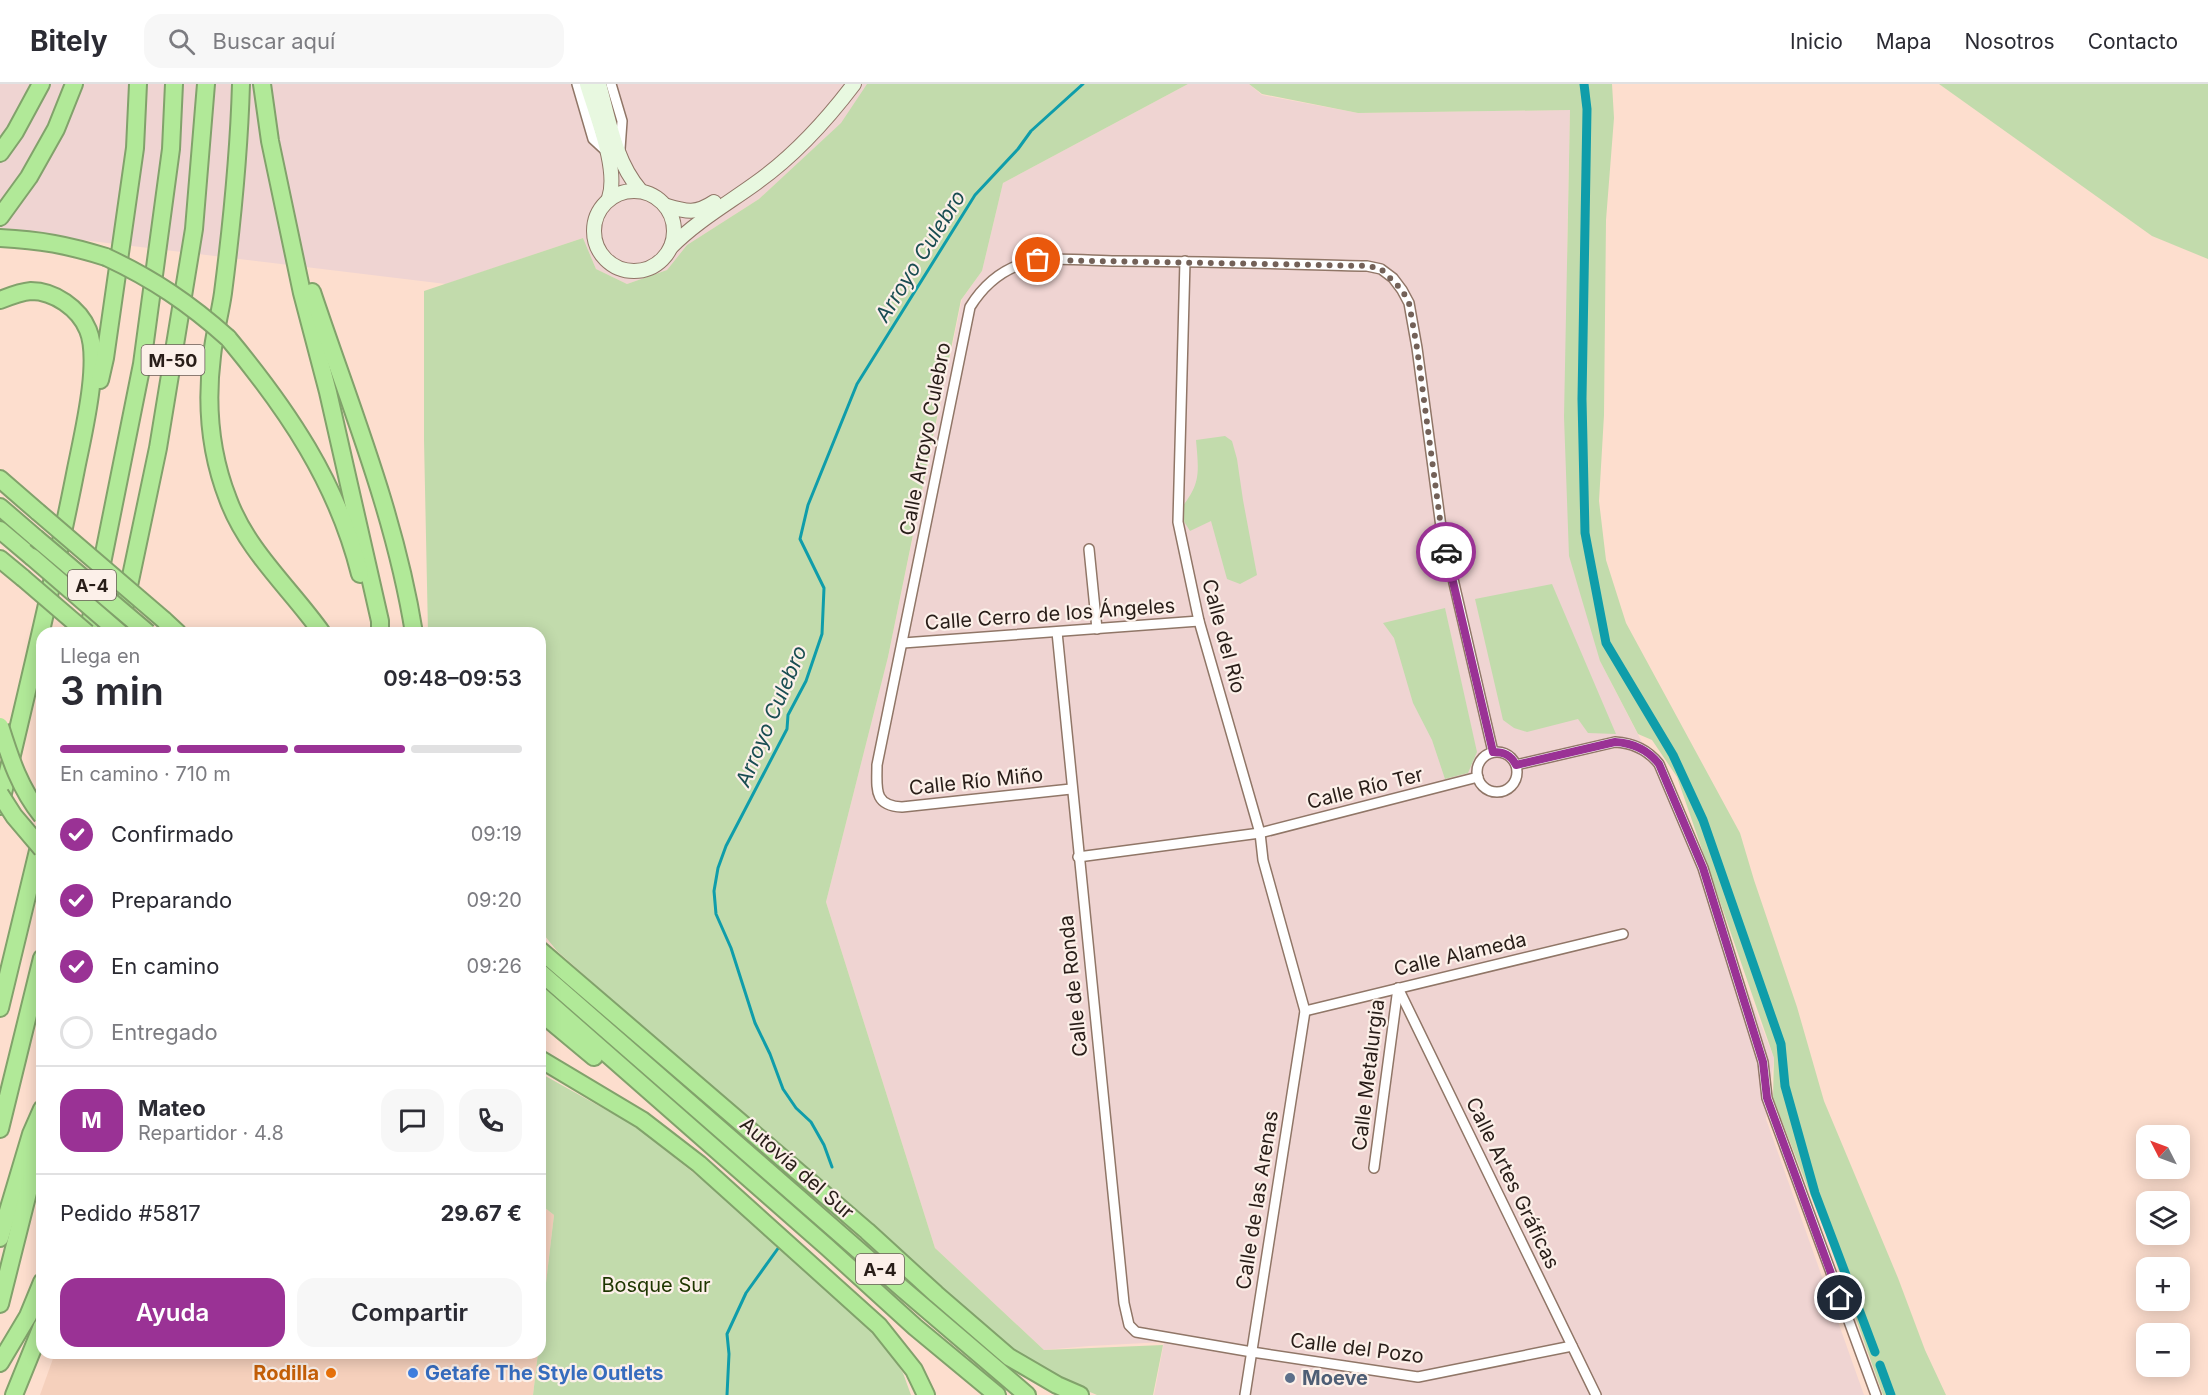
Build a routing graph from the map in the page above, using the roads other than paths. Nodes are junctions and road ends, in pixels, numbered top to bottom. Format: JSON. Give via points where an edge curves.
{"nodes":[{"id":1,"x":41,"y":84,"type":"edge"},
{"id":2,"x":74,"y":84,"type":"edge"},
{"id":3,"x":138,"y":84,"type":"edge"},
{"id":4,"x":174,"y":84,"type":"edge"},
{"id":5,"x":206,"y":84,"type":"edge"},
{"id":6,"x":242,"y":84,"type":"edge"},
{"id":7,"x":262,"y":84,"type":"edge"},
{"id":8,"x":577,"y":84,"type":"edge"},
{"id":9,"x":587,"y":84,"type":"edge"},
{"id":10,"x":599,"y":84,"type":"edge"},
{"id":11,"x":611,"y":84,"type":"edge"},
{"id":12,"x":842,"y":84,"type":"edge"},
{"id":13,"x":854,"y":84,"type":"edge"},
{"id":14,"x":0,"y":153,"type":"edge"},
{"id":15,"x":613,"y":153,"type":"junction"},
{"id":16,"x":640,"y":190,"type":"junction"},
{"id":17,"x":609,"y":198,"type":"junction"},
{"id":18,"x":667,"y":206,"type":"junction"},
{"id":19,"x":285,"y":208,"type":"junction"},
{"id":20,"x":0,"y":217,"type":"edge"},
{"id":21,"x":0,"y":238,"type":"edge"},
{"id":22,"x":671,"y":247,"type":"junction"},
{"id":23,"x":1185,"y":261,"type":"junction"},
{"id":24,"x":0,"y":300,"type":"edge"},
{"id":25,"x":1,"y":480,"type":"edge"},
{"id":26,"x":0,"y":507,"type":"edge"},
{"id":27,"x":66,"y":519,"type":"junction"},
{"id":28,"x":0,"y":530,"type":"edge"},
{"id":29,"x":1089,"y":549,"type":"dead end"},
{"id":30,"x":0,"y":559,"type":"edge"},
{"id":31,"x":1199,"y":621,"type":"junction"},
{"id":32,"x":41,"y":627,"type":"edge"},
{"id":33,"x":80,"y":627,"type":"edge"},
{"id":34,"x":88,"y":627,"type":"edge"},
{"id":35,"x":112,"y":627,"type":"edge"},
{"id":36,"x":120,"y":627,"type":"edge"},
{"id":37,"x":141,"y":627,"type":"edge"},
{"id":38,"x":172,"y":627,"type":"edge"},
{"id":39,"x":318,"y":627,"type":"edge"},
{"id":40,"x":371,"y":627,"type":"edge"},
{"id":41,"x":380,"y":627,"type":"edge"},
{"id":42,"x":413,"y":627,"type":"edge"},
{"id":43,"x":1097,"y":629,"type":"junction"},
{"id":44,"x":1057,"y":632,"type":"junction"},
{"id":45,"x":903,"y":643,"type":"junction"},
{"id":46,"x":36,"y":650,"type":"edge"},
{"id":47,"x":0,"y":726,"type":"edge"},
{"id":48,"x":1493,"y":752,"type":"junction"},
{"id":49,"x":1516,"y":765,"type":"junction"},
{"id":50,"x":1478,"y":777,"type":"junction"},
{"id":51,"x":1071,"y":789,"type":"junction"},
{"id":52,"x":0,"y":794,"type":"edge"},
{"id":53,"x":885,"y":804,"type":"joint"},
{"id":54,"x":0,"y":807,"type":"edge"},
{"id":55,"x":36,"y":809,"type":"edge"},
{"id":56,"x":1260,"y":833,"type":"junction"},
{"id":57,"x":36,"y":842,"type":"edge"},
{"id":58,"x":1078,"y":857,"type":"junction"},
{"id":59,"x":36,"y":859,"type":"edge"},
{"id":60,"x":1623,"y":934,"type":"dead end"},
{"id":61,"x":546,"y":952,"type":"edge"},
{"id":62,"x":546,"y":955,"type":"edge"},
{"id":63,"x":554,"y":962,"type":"junction"},
{"id":64,"x":546,"y":977,"type":"edge"},
{"id":65,"x":36,"y":982,"type":"edge"},
{"id":66,"x":1398,"y":988,"type":"junction"},
{"id":67,"x":546,"y":1000,"type":"edge"},
{"id":68,"x":0,"y":1008,"type":"edge"},
{"id":69,"x":1305,"y":1011,"type":"junction"},
{"id":70,"x":546,"y":1017,"type":"edge"},
{"id":71,"x":546,"y":1063,"type":"edge"},
{"id":72,"x":36,"y":1123,"type":"edge"},
{"id":73,"x":0,"y":1129,"type":"edge"},
{"id":74,"x":36,"y":1161,"type":"edge"},
{"id":75,"x":1374,"y":1168,"type":"dead end"},
{"id":76,"x":848,"y":1215,"type":"junction"},
{"id":77,"x":0,"y":1238,"type":"edge"},
{"id":78,"x":827,"y":1247,"type":"junction"},
{"id":79,"x":36,"y":1297,"type":"edge"},
{"id":80,"x":0,"y":1304,"type":"edge"},
{"id":81,"x":1136,"y":1332,"type":"joint"},
{"id":82,"x":36,"y":1341,"type":"edge"},
{"id":83,"x":1572,"y":1346,"type":"junction"},
{"id":84,"x":1252,"y":1352,"type":"junction"},
{"id":85,"x":0,"y":1363,"type":"edge"},
{"id":86,"x":1014,"y":1383,"type":"junction"},
{"id":87,"x":14,"y":1395,"type":"edge"},
{"id":88,"x":926,"y":1395,"type":"edge"},
{"id":89,"x":997,"y":1395,"type":"edge"},
{"id":90,"x":1027,"y":1395,"type":"edge"},
{"id":91,"x":1080,"y":1395,"type":"edge"},
{"id":92,"x":1245,"y":1395,"type":"edge"},
{"id":93,"x":1596,"y":1395,"type":"edge"},
{"id":94,"x":1876,"y":1395,"type":"edge"}],
"edges":[{"from":1,"to":14,"type":"highway"},
{"from":2,"to":20,"type":"highway","via":[[56,129]]},
{"from":3,"to":27,"type":"highway","via":[[135,148],[105,358]]},
{"from":4,"to":34,"type":"highway","number":"M-50","via":[[171,149],[142,364]]},
{"from":5,"to":36,"type":"highway","number":"M-50","via":[[194,229],[158,448]]},
{"from":6,"to":39,"type":"highway","via":[[223,296],[212,356],[212,444],[228,500],[243,530]]},
{"from":7,"to":19,"type":"highway"},
{"from":8,"to":15,"type":"street","via":[[593,139]]},
{"from":9,"to":15,"type":"street"},
{"from":10,"to":15,"type":"street"},
{"from":11,"to":15,"type":"street","via":[[622,121]]},
{"from":12,"to":18,"type":"street","via":[[785,149],[748,180],[701,210]]},
{"from":13,"to":22,"type":"street","via":[[796,150],[688,229]]},
{"from":15,"to":16,"type":"street"},
{"from":15,"to":17,"type":"street","via":[[613,187]]},
{"from":16,"to":17,"type":"street","via":[[623,191]]},
{"from":16,"to":18,"type":"street","via":[[653,194]]},
{"from":17,"to":22,"type":"street","via":[[597,214],[593,234],[608,262],[627,270],[648,269],[660,263]]},
{"from":18,"to":22,"type":"street","via":[[674,219]]},
{"from":19,"to":41,"type":"highway"},
{"from":19,"to":42,"type":"highway","via":[[379,483]]},
{"from":21,"to":40,"type":"highway","bridge":true,"via":[[39,240],[106,257],[170,291],[228,338],[267,385],[310,449],[343,520]]},
{"from":23,"to":31,"type":"street","name":"Calle del Río","via":[[1178,522]]},
{"from":23,"to":45,"type":"street","name":"Calle Arroyo Culebro","via":[[1038,260],[995,278],[980,290],[970,307]]},
{"from":23,"to":48,"type":"street","name":"Calle Arroyo Culebro","via":[[1368,266],[1381,269],[1402,290],[1409,303],[1417,348],[1441,527]]},
{"from":24,"to":27,"type":"highway","via":[[32,291],[50,294],[76,312],[88,329],[94,357]]},
{"from":25,"to":38,"type":"highway","bridge":true},
{"from":26,"to":37,"type":"highway","number":"A-4","bridge":true},
{"from":27,"to":32,"type":"highway"},
{"from":28,"to":35,"type":"highway","number":"A-4","bridge":true},
{"from":29,"to":43,"type":"street"},
{"from":30,"to":33,"type":"highway","bridge":true},
{"from":31,"to":43,"type":"street","name":"Calle Cerro de los Ángeles"},
{"from":31,"to":56,"type":"street","name":"Calle del Río"},
{"from":43,"to":44,"type":"street","name":"Calle Cerro de los Ángeles"},
{"from":44,"to":45,"type":"street","name":"Calle Cerro de los Ángeles"},
{"from":44,"to":51,"type":"street","name":"Calle de Ronda"},
{"from":45,"to":53,"type":"street","name":"Calle Arroyo Culebro","via":[[877,765],[879,798]]},
{"from":46,"to":54,"type":"highway"},
{"from":47,"to":55,"type":"highway","bridge":true,"via":[[14,769]]},
{"from":48,"to":49,"type":"street","via":[[1509,756]]},
{"from":48,"to":50,"type":"street","via":[[1482,759]]},
{"from":49,"to":50,"type":"street","via":[[1516,778],[1503,790],[1491,790]]},
{"from":49,"to":94,"type":"street","via":[[1615,742],[1640,748],[1659,764],[1703,868],[1763,1062],[1767,1098]]},
{"from":50,"to":56,"type":"street","name":"Calle Río Ter"},
{"from":51,"to":53,"type":"street","name":"Calle Río Miño","via":[[902,807]]},
{"from":51,"to":58,"type":"street","name":"Calle de Ronda"},
{"from":52,"to":57,"type":"highway","bridge":true},
{"from":56,"to":58,"type":"street","name":"Calle Río Ter"},
{"from":56,"to":69,"type":"street","name":"Calle del Río","via":[[1263,860]]},
{"from":58,"to":81,"type":"street","name":"Calle de Ronda","via":[[1124,1303],[1129,1325]]},
{"from":59,"to":68,"type":"highway"},
{"from":60,"to":66,"type":"street","name":"Calle Alameda"},
{"from":61,"to":63,"type":"highway"},
{"from":62,"to":63,"type":"highway"},
{"from":63,"to":76,"type":"highway"},
{"from":64,"to":86,"type":"highway","name":"Autovía del Sur","number":"A-4"},
{"from":65,"to":73,"type":"highway"},
{"from":66,"to":69,"type":"street","name":"Calle Alameda"},
{"from":66,"to":75,"type":"street","name":"Calle Metalurgia"},
{"from":66,"to":83,"type":"street","name":"Calle Artes Gráficas"},
{"from":67,"to":78,"type":"highway","name":"Autovía del Sur","number":"A-4"},
{"from":69,"to":84,"type":"street","name":"Calle de las Arenas"},
{"from":70,"to":78,"type":"highway","via":[[797,1232]]},
{"from":71,"to":88,"type":"highway","via":[[642,1119],[699,1164],[879,1326],[914,1370]]},
{"from":72,"to":77,"type":"highway"},
{"from":74,"to":80,"type":"highway"},
{"from":76,"to":86,"type":"highway","via":[[932,1303],[991,1355]]},
{"from":76,"to":91,"type":"highway","via":[[1010,1357]]},
{"from":78,"to":89,"type":"highway","name":"Autovía del Sur","number":"A-4"},
{"from":79,"to":85,"type":"highway"},
{"from":81,"to":84,"type":"street","name":"Calle del Pozo"},
{"from":82,"to":87,"type":"highway"},
{"from":83,"to":84,"type":"street","name":"Calle del Pozo","via":[[1418,1377]]},
{"from":83,"to":93,"type":"street","name":"Calle Artes Gráficas"},
{"from":84,"to":92,"type":"street","name":"Calle de las Arenas"},
{"from":86,"to":90,"type":"highway","name":"Autovía del Sur","number":"A-4"}]}
